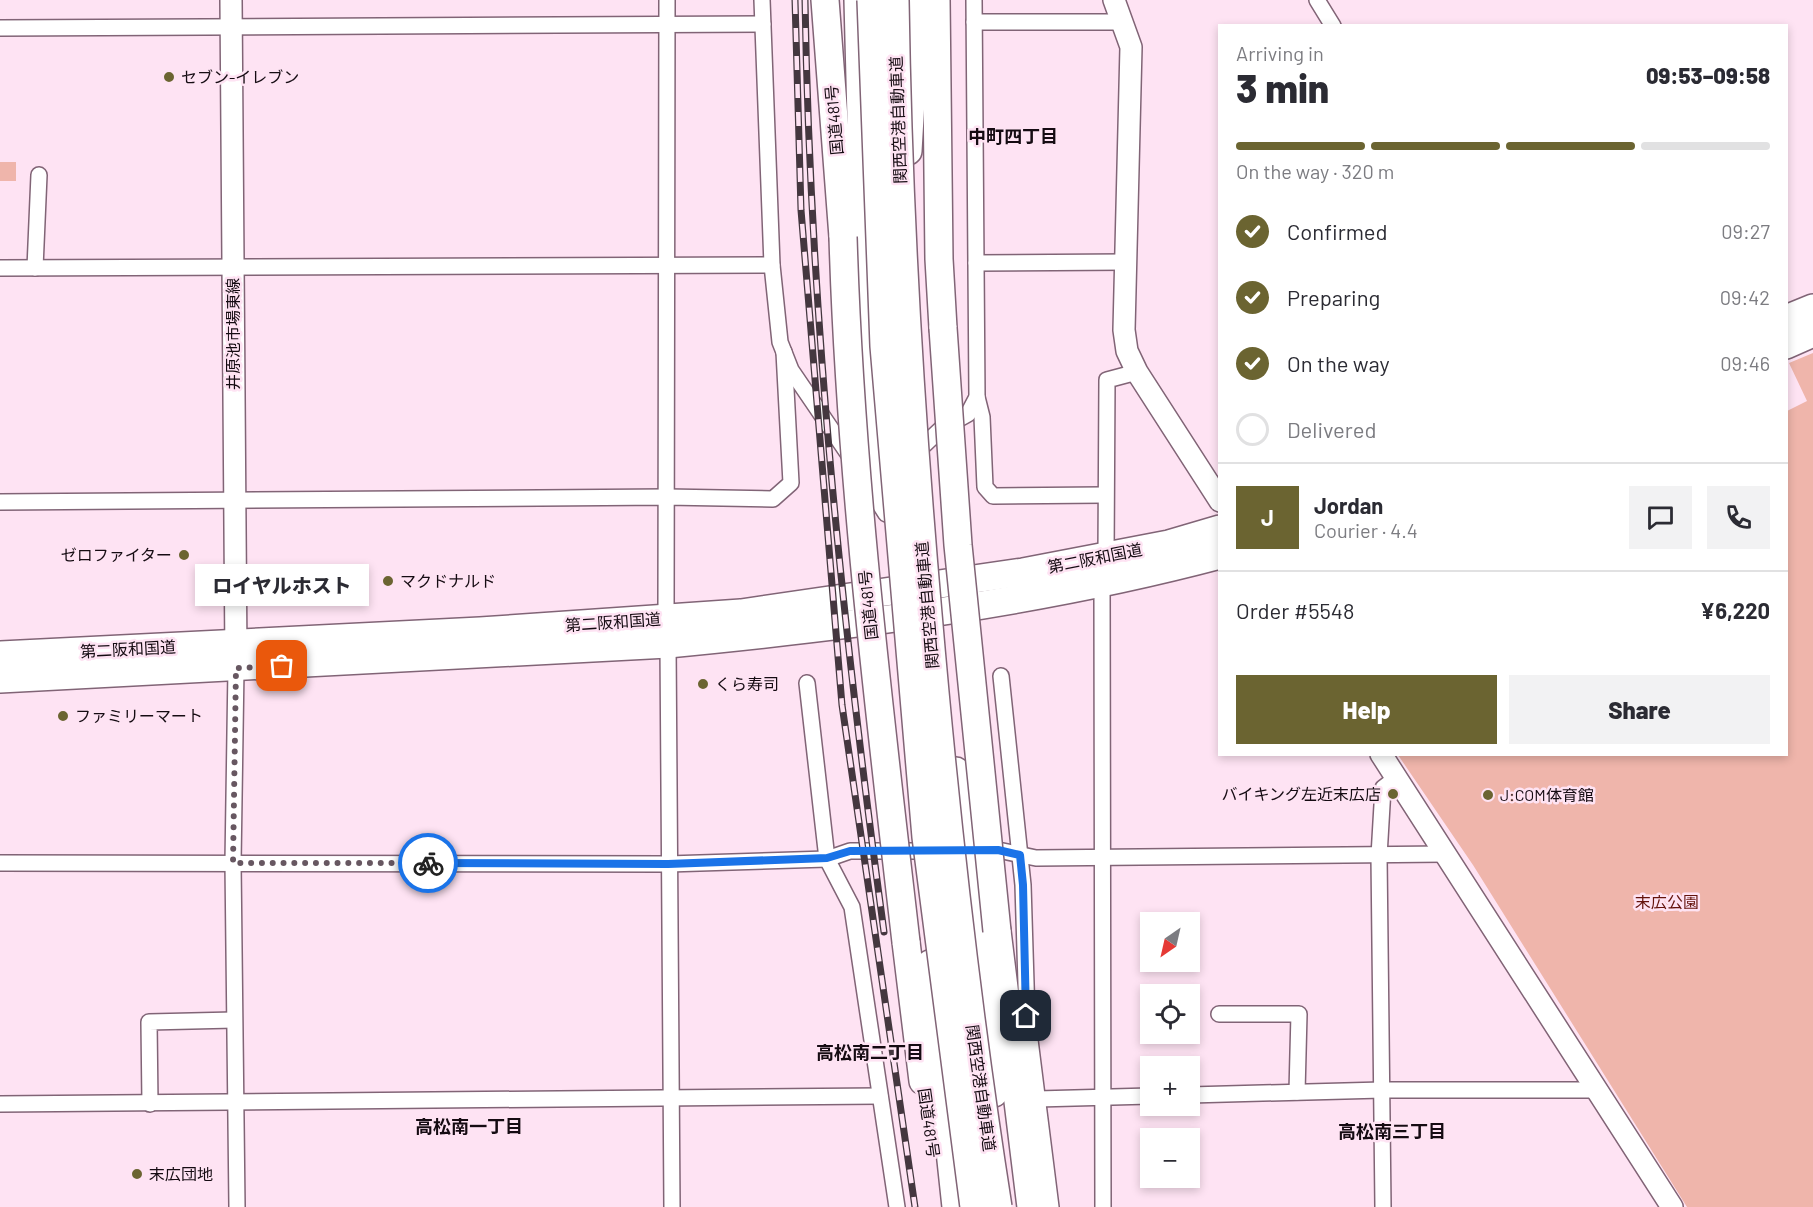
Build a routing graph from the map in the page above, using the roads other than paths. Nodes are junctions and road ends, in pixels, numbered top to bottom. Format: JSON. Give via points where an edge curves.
{"nodes":[{"id":1,"x":231,"y":0,"type":"edge"},
{"id":2,"x":667,"y":0,"type":"edge"},
{"id":3,"x":762,"y":0,"type":"edge"},
{"id":4,"x":825,"y":0,"type":"edge"},
{"id":5,"x":843,"y":0,"type":"edge"},
{"id":6,"x":858,"y":0,"type":"edge"},
{"id":7,"x":871,"y":0,"type":"edge"},
{"id":8,"x":895,"y":0,"type":"edge"},
{"id":9,"x":901,"y":0,"type":"edge"},
{"id":10,"x":917,"y":0,"type":"edge"},
{"id":11,"x":936,"y":0,"type":"edge"},
{"id":12,"x":974,"y":0,"type":"edge"},
{"id":13,"x":1114,"y":0,"type":"edge"},
{"id":14,"x":1317,"y":0,"type":"edge"},
{"id":15,"x":974,"y":22,"type":"junction"},
{"id":16,"x":1123,"y":22,"type":"junction"},
{"id":17,"x":763,"y":24,"type":"junction"},
{"id":18,"x":1332,"y":24,"type":"edge"},
{"id":19,"x":667,"y":25,"type":"junction"},
{"id":20,"x":232,"y":27,"type":"junction"},
{"id":21,"x":0,"y":28,"type":"edge"},
{"id":22,"x":39,"y":175,"type":"dead end"},
{"id":23,"x":905,"y":184,"type":"junction"},
{"id":24,"x":852,"y":205,"type":"junction"},
{"id":25,"x":939,"y":259,"type":"junction"},
{"id":26,"x":1126,"y":262,"type":"junction"},
{"id":27,"x":976,"y":263,"type":"junction"},
{"id":28,"x":772,"y":265,"type":"junction"},
{"id":29,"x":233,"y":267,"type":"junction"},
{"id":30,"x":667,"y":267,"type":"junction"},
{"id":31,"x":0,"y":268,"type":"edge"},
{"id":32,"x":35,"y":268,"type":"junction"},
{"id":33,"x":1813,"y":308,"type":"edge"},
{"id":34,"x":1788,"y":318,"type":"edge"},
{"id":35,"x":1813,"y":333,"type":"edge"},
{"id":36,"x":1788,"y":344,"type":"edge"},
{"id":37,"x":784,"y":352,"type":"junction"},
{"id":38,"x":1137,"y":372,"type":"junction"},
{"id":39,"x":977,"y":397,"type":"junction"},
{"id":40,"x":923,"y":446,"type":"junction"},
{"id":41,"x":1104,"y":495,"type":"junction"},
{"id":42,"x":667,"y":496,"type":"junction"},
{"id":43,"x":1218,"y":498,"type":"edge"},
{"id":44,"x":233,"y":501,"type":"junction"},
{"id":45,"x":0,"y":502,"type":"edge"},
{"id":46,"x":886,"y":514,"type":"junction"},
{"id":47,"x":1218,"y":530,"type":"edge"},
{"id":48,"x":1218,"y":555,"type":"edge"},
{"id":49,"x":1106,"y":557,"type":"junction"},
{"id":50,"x":1102,"y":583,"type":"junction"},
{"id":51,"x":936,"y":584,"type":"junction"},
{"id":52,"x":893,"y":589,"type":"junction"},
{"id":53,"x":939,"y":613,"type":"junction"},
{"id":54,"x":896,"y":618,"type":"junction"},
{"id":55,"x":667,"y":632,"type":"junction"},
{"id":56,"x":0,"y":655,"type":"edge"},
{"id":57,"x":236,"y":656,"type":"junction"},
{"id":58,"x":1001,"y":676,"type":"dead end"},
{"id":59,"x":0,"y":679,"type":"edge"},
{"id":60,"x":807,"y":683,"type":"dead end"},
{"id":61,"x":1382,"y":756,"type":"edge"},
{"id":62,"x":1396,"y":778,"type":"junction"},
{"id":63,"x":965,"y":850,"type":"junction"},
{"id":64,"x":919,"y":851,"type":"junction"},
{"id":65,"x":1445,"y":854,"type":"junction"},
{"id":66,"x":1020,"y":855,"type":"junction"},
{"id":67,"x":1379,"y":856,"type":"junction"},
{"id":68,"x":827,"y":858,"type":"junction"},
{"id":69,"x":1104,"y":858,"type":"junction"},
{"id":70,"x":0,"y":863,"type":"edge"},
{"id":71,"x":233,"y":863,"type":"junction"},
{"id":72,"x":668,"y":864,"type":"junction"},
{"id":73,"x":1220,"y":1014,"type":"dead end"},
{"id":74,"x":234,"y":1020,"type":"junction"},
{"id":75,"x":1382,"y":1090,"type":"junction"},
{"id":76,"x":1597,"y":1090,"type":"junction"},
{"id":77,"x":1297,"y":1092,"type":"junction"},
{"id":78,"x":1140,"y":1095,"type":"edge"},
{"id":79,"x":1200,"y":1095,"type":"edge"},
{"id":80,"x":880,"y":1096,"type":"junction"},
{"id":81,"x":670,"y":1097,"type":"junction"},
{"id":82,"x":1102,"y":1097,"type":"junction"},
{"id":83,"x":1036,"y":1099,"type":"junction"},
{"id":84,"x":0,"y":1104,"type":"edge"},
{"id":85,"x":150,"y":1104,"type":"junction"},
{"id":86,"x":234,"y":1104,"type":"junction"},
{"id":87,"x":237,"y":1207,"type":"edge"},
{"id":88,"x":672,"y":1207,"type":"edge"},
{"id":89,"x":897,"y":1207,"type":"edge"},
{"id":90,"x":941,"y":1207,"type":"edge"},
{"id":91,"x":956,"y":1207,"type":"edge"},
{"id":92,"x":974,"y":1207,"type":"edge"},
{"id":93,"x":998,"y":1207,"type":"edge"},
{"id":94,"x":1010,"y":1207,"type":"edge"},
{"id":95,"x":1032,"y":1207,"type":"edge"},
{"id":96,"x":1051,"y":1207,"type":"edge"},
{"id":97,"x":1103,"y":1207,"type":"edge"},
{"id":98,"x":1383,"y":1207,"type":"edge"},
{"id":99,"x":1672,"y":1207,"type":"edge"}],
"edges":[{"from":1,"to":20,"type":"street","name":"井原池市場東線"},
{"from":2,"to":19,"type":"street"},
{"from":3,"to":17,"type":"street"},
{"from":4,"to":24,"type":"highway","name":"国道481号"},
{"from":5,"to":24,"type":"highway"},
{"from":6,"to":24,"type":"highway"},
{"from":7,"to":92,"type":"highway","name":"関西空港自動車道","bridge":true,"via":[[884,346],[925,825]]},
{"from":8,"to":93,"type":"highway","name":"関西空港自動車道","bridge":true,"via":[[903,234],[921,538],[947,832]]},
{"from":9,"to":23,"type":"highway"},
{"from":10,"to":23,"type":"highway"},
{"from":10,"to":25,"type":"highway"},
{"from":11,"to":25,"type":"highway"},
{"from":12,"to":15,"type":"street"},
{"from":13,"to":16,"type":"street"},
{"from":14,"to":18,"type":"street"},
{"from":15,"to":16,"type":"street"},
{"from":15,"to":27,"type":"street"},
{"from":16,"to":26,"type":"street","via":[[1131,47],[1132,83]]},
{"from":17,"to":19,"type":"street"},
{"from":17,"to":28,"type":"street"},
{"from":19,"to":20,"type":"street"},
{"from":19,"to":30,"type":"street"},
{"from":20,"to":21,"type":"street"},
{"from":20,"to":29,"type":"street","name":"井原池市場東線"},
{"from":22,"to":32,"type":"street"},
{"from":23,"to":40,"type":"highway","via":[[913,355]]},
{"from":24,"to":46,"type":"highway"},
{"from":24,"to":90,"type":"highway","name":"国道481号","bridge":true,"via":[[843,237],[846,334],[863,557],[906,942]]},
{"from":25,"to":95,"type":"highway","bridge":true,"via":[[958,545],[997,931]]},
{"from":26,"to":27,"type":"street"},
{"from":26,"to":38,"type":"street","via":[[1124,330],[1127,351]]},
{"from":27,"to":39,"type":"street"},
{"from":28,"to":30,"type":"street"},
{"from":28,"to":37,"type":"street"},
{"from":29,"to":30,"type":"street"},
{"from":29,"to":32,"type":"street"},
{"from":29,"to":44,"type":"street","name":"井原池市場東線"},
{"from":30,"to":42,"type":"street"},
{"from":31,"to":32,"type":"street"},
{"from":33,"to":34,"type":"highway"},
{"from":35,"to":36,"type":"highway"},
{"from":37,"to":42,"type":"street","via":[[791,483],[773,499]]},
{"from":37,"to":46,"type":"street","via":[[791,370]]},
{"from":38,"to":41,"type":"street","via":[[1107,380]]},
{"from":38,"to":43,"type":"street"},
{"from":39,"to":40,"type":"street","via":[[968,414],[941,429]]},
{"from":39,"to":41,"type":"street","via":[[986,487],[993,496]]},
{"from":40,"to":51,"type":"highway"},
{"from":41,"to":49,"type":"street"},
{"from":42,"to":44,"type":"street"},
{"from":42,"to":55,"type":"street"},
{"from":44,"to":45,"type":"street"},
{"from":44,"to":57,"type":"street","name":"井原池市場東線"},
{"from":46,"to":52,"type":"highway"},
{"from":47,"to":49,"type":"highway","name":"第二阪和国道"},
{"from":48,"to":50,"type":"highway","name":"第二阪和国道"},
{"from":49,"to":51,"type":"highway","name":"第二阪和国道"},
{"from":50,"to":53,"type":"highway","name":"第二阪和国道"},
{"from":50,"to":69,"type":"street"},
{"from":51,"to":52,"type":"highway","name":"第二阪和国道"},
{"from":51,"to":53,"type":"highway"},
{"from":52,"to":54,"type":"highway"},
{"from":52,"to":55,"type":"highway","name":"第二阪和国道","via":[[741,613]]},
{"from":53,"to":54,"type":"highway","name":"第二阪和国道"},
{"from":53,"to":63,"type":"highway"},
{"from":54,"to":55,"type":"highway","name":"第二阪和国道"},
{"from":54,"to":64,"type":"highway"},
{"from":55,"to":57,"type":"highway","name":"第二阪和国道"},
{"from":55,"to":72,"type":"street"},
{"from":56,"to":57,"type":"highway","name":"第二阪和国道"},
{"from":57,"to":59,"type":"highway","name":"第二阪和国道"},
{"from":57,"to":71,"type":"street"},
{"from":58,"to":66,"type":"street"},
{"from":60,"to":68,"type":"street"},
{"from":61,"to":62,"type":"street"},
{"from":62,"to":65,"type":"street"},
{"from":62,"to":67,"type":"street","via":[[1383,788]]},
{"from":63,"to":64,"type":"street"},
{"from":63,"to":66,"type":"street"},
{"from":63,"to":94,"type":"highway"},
{"from":64,"to":68,"type":"street","via":[[850,851]]},
{"from":64,"to":91,"type":"highway"},
{"from":65,"to":67,"type":"street"},
{"from":65,"to":76,"type":"street"},
{"from":66,"to":69,"type":"street"},
{"from":66,"to":83,"type":"street","via":[[1026,1016]]},
{"from":67,"to":69,"type":"street"},
{"from":67,"to":75,"type":"street"},
{"from":68,"to":72,"type":"street"},
{"from":68,"to":80,"type":"street","via":[[852,907]]},
{"from":69,"to":82,"type":"street"},
{"from":70,"to":71,"type":"street"},
{"from":71,"to":72,"type":"street"},
{"from":71,"to":74,"type":"street"},
{"from":72,"to":81,"type":"street"},
{"from":73,"to":77,"type":"street","via":[[1299,1014]]},
{"from":74,"to":85,"type":"street","via":[[150,1022]]},
{"from":74,"to":86,"type":"street"},
{"from":75,"to":76,"type":"street"},
{"from":75,"to":77,"type":"street"},
{"from":75,"to":98,"type":"street"},
{"from":76,"to":99,"type":"street"},
{"from":77,"to":79,"type":"street"},
{"from":78,"to":82,"type":"street"},
{"from":80,"to":81,"type":"street"},
{"from":80,"to":89,"type":"street"},
{"from":81,"to":86,"type":"street"},
{"from":81,"to":88,"type":"street"},
{"from":82,"to":83,"type":"street"},
{"from":82,"to":97,"type":"street"},
{"from":83,"to":96,"type":"street"},
{"from":84,"to":85,"type":"street"},
{"from":85,"to":86,"type":"street"},
{"from":86,"to":87,"type":"street"}]}
